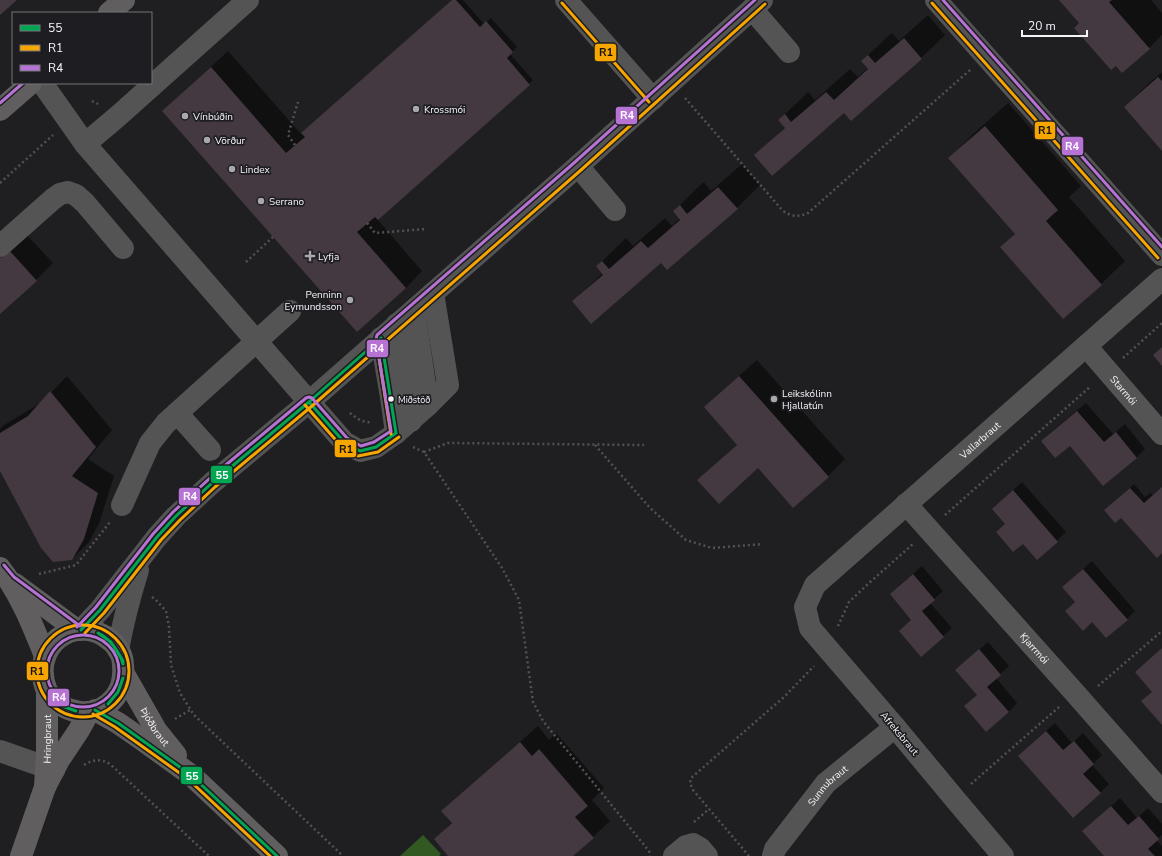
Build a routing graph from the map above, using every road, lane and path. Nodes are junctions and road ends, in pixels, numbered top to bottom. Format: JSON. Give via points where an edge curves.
{"nodes":[{"id":1,"x":124,"y":0,"type":"edge"},
{"id":2,"x":248,"y":0,"type":"edge"},
{"id":3,"x":566,"y":0,"type":"edge"},
{"id":4,"x":936,"y":0,"type":"edge"},
{"id":5,"x":757,"y":4,"type":"edge"},
{"id":6,"x":110,"y":12,"type":"edge"},
{"id":7,"x":789,"y":52,"type":"dead end"},
{"id":8,"x":986,"y":56,"type":"junction"},
{"id":9,"x":672,"y":82,"type":"junction"},
{"id":10,"x":30,"y":84,"type":"edge"},
{"id":11,"x":43,"y":84,"type":"edge"},
{"id":12,"x":652,"y":99,"type":"junction"},
{"id":13,"x":298,"y":102,"type":"dead end"},
{"id":14,"x":0,"y":110,"type":"edge"},
{"id":15,"x":53,"y":135,"type":"dead end"},
{"id":16,"x":85,"y":144,"type":"junction"},
{"id":17,"x":296,"y":145,"type":"dead end"},
{"id":18,"x":578,"y":166,"type":"junction"},
{"id":19,"x":0,"y":183,"type":"edge"},
{"id":20,"x":615,"y":210,"type":"dead end"},
{"id":21,"x":367,"y":223,"type":"dead end"},
{"id":22,"x":426,"y":229,"type":"dead end"},
{"id":23,"x":273,"y":237,"type":"dead end"},
{"id":24,"x":0,"y":246,"type":"edge"},
{"id":25,"x":123,"y":248,"type":"dead end"},
{"id":26,"x":1162,"y":255,"type":"edge"},
{"id":27,"x":246,"y":262,"type":"dead end"},
{"id":28,"x":1162,"y":279,"type":"edge"},
{"id":29,"x":433,"y":293,"type":"junction"},
{"id":30,"x":414,"y":310,"type":"junction"},
{"id":31,"x":290,"y":311,"type":"dead end"},
{"id":32,"x":397,"y":324,"type":"junction"},
{"id":33,"x":1162,"y":324,"type":"edge"},
{"id":34,"x":381,"y":338,"type":"junction"},
{"id":35,"x":256,"y":341,"type":"junction"},
{"id":36,"x":1086,"y":346,"type":"junction"},
{"id":37,"x":1108,"y":371,"type":"junction"},
{"id":38,"x":309,"y":402,"type":"junction"},
{"id":39,"x":428,"y":405,"type":"junction"},
{"id":40,"x":177,"y":413,"type":"junction"},
{"id":41,"x":350,"y":413,"type":"dead end"},
{"id":42,"x":373,"y":422,"type":"dead end"},
{"id":43,"x":403,"y":427,"type":"junction"},
{"id":44,"x":1162,"y":434,"type":"edge"},
{"id":45,"x":595,"y":445,"type":"junction"},
{"id":46,"x":644,"y":445,"type":"dead end"},
{"id":47,"x":210,"y":450,"type":"dead end"},
{"id":48,"x":424,"y":452,"type":"junction"},
{"id":49,"x":906,"y":504,"type":"junction"},
{"id":50,"x":122,"y":505,"type":"joint"},
{"id":51,"x":929,"y":530,"type":"junction"},
{"id":52,"x":763,"y":544,"type":"dead end"},
{"id":53,"x":142,"y":557,"type":"junction"},
{"id":54,"x":3,"y":580,"type":"edge"},
{"id":55,"x":133,"y":585,"type":"junction"},
{"id":56,"x":805,"y":607,"type":"joint"},
{"id":57,"x":79,"y":630,"type":"junction"},
{"id":58,"x":1162,"y":631,"type":"edge"},
{"id":59,"x":828,"y":648,"type":"junction"},
{"id":60,"x":118,"y":650,"type":"junction"},
{"id":61,"x":45,"y":656,"type":"junction"},
{"id":62,"x":124,"y":674,"type":"junction"},
{"id":63,"x":47,"y":691,"type":"junction"},
{"id":64,"x":1075,"y":693,"type":"junction"},
{"id":65,"x":92,"y":711,"type":"junction"},
{"id":66,"x":895,"y":727,"type":"junction"},
{"id":67,"x":0,"y":751,"type":"edge"},
{"id":68,"x":51,"y":771,"type":"junction"},
{"id":69,"x":191,"y":775,"type":"junction"},
{"id":70,"x":1162,"y":792,"type":"edge"},
{"id":71,"x":954,"y":798,"type":"junction"},
{"id":72,"x":21,"y":856,"type":"edge"},
{"id":73,"x":209,"y":856,"type":"edge"},
{"id":74,"x":277,"y":856,"type":"edge"},
{"id":75,"x":343,"y":856,"type":"edge"},
{"id":76,"x":650,"y":856,"type":"edge"},
{"id":77,"x":674,"y":856,"type":"edge"},
{"id":78,"x":707,"y":856,"type":"edge"},
{"id":79,"x":749,"y":856,"type":"edge"},
{"id":80,"x":773,"y":856,"type":"edge"},
{"id":81,"x":1003,"y":856,"type":"edge"}],
"edges":[{"from":1,"to":6,"type":"main road"},
{"from":2,"to":16,"type":"street"},
{"from":3,"to":12,"type":"street"},
{"from":4,"to":8,"type":"street"},
{"from":5,"to":7,"type":"street"},
{"from":5,"to":9,"type":"street"},
{"from":8,"to":9,"type":"path","via":[[808,213],[797,217],[783,211]]},
{"from":8,"to":26,"type":"street"},
{"from":9,"to":12,"type":"street"},
{"from":10,"to":14,"type":"main road"},
{"from":11,"to":16,"type":"street"},
{"from":12,"to":18,"type":"street"},
{"from":13,"to":17,"type":"path","via":[[288,135]]},
{"from":15,"to":19,"type":"path"},
{"from":16,"to":35,"type":"street"},
{"from":18,"to":20,"type":"street"},
{"from":18,"to":29,"type":"street"},
{"from":21,"to":22,"type":"path","via":[[375,233]]},
{"from":23,"to":27,"type":"path"},
{"from":24,"to":25,"type":"street","via":[[53,199],[68,192],[85,203]]},
{"from":28,"to":36,"type":"street","name":"Vallarbraut"},
{"from":29,"to":30,"type":"street"},
{"from":29,"to":39,"type":"street","via":[[448,385]]},
{"from":30,"to":32,"type":"street"},
{"from":30,"to":39,"type":"street"},
{"from":31,"to":35,"type":"street"},
{"from":32,"to":34,"type":"street"},
{"from":32,"to":43,"type":"street"},
{"from":33,"to":37,"type":"path"},
{"from":34,"to":38,"type":"street"},
{"from":34,"to":43,"type":"street","via":[[391,397]]},
{"from":35,"to":38,"type":"street"},
{"from":35,"to":40,"type":"street"},
{"from":36,"to":37,"type":"street","name":"Starmói"},
{"from":36,"to":49,"type":"street","name":"Vallarbraut"},
{"from":37,"to":44,"type":"street","name":"Starmói"},
{"from":37,"to":51,"type":"path"},
{"from":38,"to":43,"type":"street","via":[[344,442],[360,451],[376,447]]},
{"from":38,"to":53,"type":"street","via":[[176,516]]},
{"from":39,"to":43,"type":"street"},
{"from":40,"to":47,"type":"street"},
{"from":40,"to":50,"type":"street","via":[[150,443]]},
{"from":41,"to":42,"type":"path","via":[[355,418]]},
{"from":43,"to":48,"type":"path","via":[[409,445]]},
{"from":45,"to":46,"type":"path"},
{"from":45,"to":48,"type":"path","via":[[448,443]]},
{"from":45,"to":52,"type":"path","via":[[650,508],[686,540],[712,548]]},
{"from":48,"to":76,"type":"path","via":[[502,568],[519,600],[533,702],[543,721],[649,851]]},
{"from":49,"to":51,"type":"street","name":"Kjarrmói"},
{"from":49,"to":56,"type":"street","name":"Vallarbraut","via":[[815,585]]},
{"from":50,"to":54,"type":"path","via":[[76,565]]},
{"from":51,"to":59,"type":"path","via":[[849,602]]},
{"from":51,"to":64,"type":"street","name":"Kjarrmói"},
{"from":53,"to":55,"type":"street"},
{"from":53,"to":57,"type":"street","via":[[100,610]]},
{"from":54,"to":57,"type":"main road"},
{"from":54,"to":61,"type":"main road","via":[[36,634]]},
{"from":55,"to":60,"type":"street"},
{"from":55,"to":75,"type":"path","via":[[156,600],[166,611],[171,665],[180,693],[194,715]]},
{"from":56,"to":59,"type":"street","name":"Afreksbraut","via":[[810,628]]},
{"from":57,"to":60,"type":"main road","via":[[98,633],[110,640]]},
{"from":57,"to":61,"type":"main road","via":[[68,632],[54,642]]},
{"from":58,"to":64,"type":"path","via":[[1099,685]]},
{"from":59,"to":66,"type":"street","name":"Afreksbraut"},
{"from":59,"to":79,"type":"path","via":[[784,697],[691,778],[693,790]]},
{"from":60,"to":62,"type":"main road"},
{"from":61,"to":63,"type":"main road","via":[[42,674]]},
{"from":62,"to":65,"type":"main road","via":[[115,697],[106,705]]},
{"from":62,"to":69,"type":"main road","name":"Þjóðbraut","via":[[156,730]]},
{"from":63,"to":65,"type":"main road","via":[[65,708],[72,711]]},
{"from":63,"to":68,"type":"main road","name":"Hringbraut"},
{"from":64,"to":70,"type":"street","name":"Kjarrmói"},
{"from":64,"to":71,"type":"path"},
{"from":65,"to":68,"type":"main road","name":"Hringbraut"},
{"from":65,"to":69,"type":"main road","name":"Þjóðbraut","via":[[118,723]]},
{"from":66,"to":71,"type":"street","name":"Afreksbraut"},
{"from":66,"to":80,"type":"street","name":"Sunnubraut","via":[[826,783],[776,848]]},
{"from":67,"to":68,"type":"street"},
{"from":68,"to":72,"type":"main road","name":"Hringbraut"},
{"from":68,"to":73,"type":"path","via":[[76,767],[96,760],[110,764]]},
{"from":69,"to":74,"type":"main road","name":"Þjóðbraut"},
{"from":71,"to":81,"type":"street","name":"Afreksbraut"},
{"from":77,"to":78,"type":"street","via":[[686,846],[693,844]]}]}
